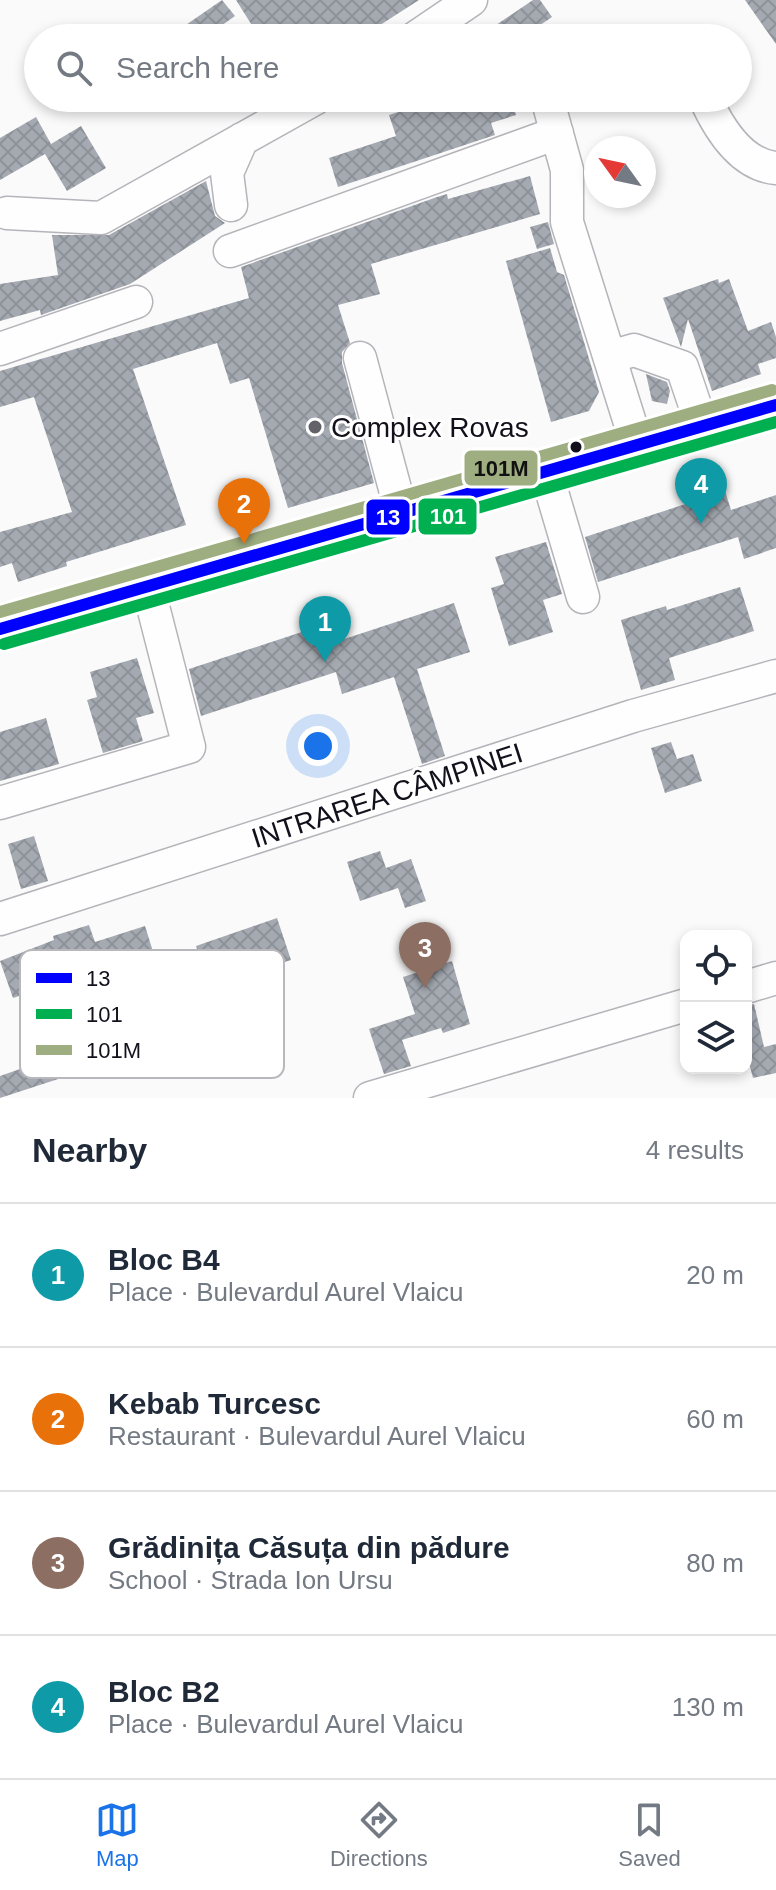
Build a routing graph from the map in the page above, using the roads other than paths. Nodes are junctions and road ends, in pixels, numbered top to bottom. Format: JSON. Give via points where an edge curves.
{"nodes":[{"id":1,"x":471,"y":0,"type":"edge"},
{"id":2,"x":436,"y":24,"type":"edge"},
{"id":3,"x":291,"y":112,"type":"edge"},
{"id":4,"x":551,"y":112,"type":"edge"},
{"id":5,"x":711,"y":112,"type":"edge"},
{"id":6,"x":557,"y":133,"type":"junction"},
{"id":7,"x":242,"y":139,"type":"junction"},
{"id":8,"x":776,"y":168,"type":"edge"},
{"id":9,"x":231,"y":205,"type":"dead end"},
{"id":10,"x":7,"y":213,"type":"dead end"},
{"id":11,"x":230,"y":251,"type":"dead end"},
{"id":12,"x":136,"y":302,"type":"dead end"},
{"id":13,"x":0,"y":349,"type":"edge"},
{"id":14,"x":610,"y":357,"type":"junction"},
{"id":15,"x":360,"y":358,"type":"dead end"},
{"id":16,"x":776,"y":405,"type":"edge"},
{"id":17,"x":702,"y":426,"type":"junction"},
{"id":18,"x":637,"y":445,"type":"junction"},
{"id":19,"x":546,"y":472,"type":"junction"},
{"id":20,"x":402,"y":515,"type":"junction"},
{"id":21,"x":148,"y":587,"type":"junction"},
{"id":22,"x":583,"y":597,"type":"dead end"},
{"id":23,"x":0,"y":629,"type":"edge"},
{"id":24,"x":776,"y":676,"type":"edge"},
{"id":25,"x":0,"y":803,"type":"edge"},
{"id":26,"x":0,"y":919,"type":"edge"},
{"id":27,"x":776,"y":978,"type":"edge"},
{"id":28,"x":752,"y":985,"type":"edge"},
{"id":29,"x":680,"y":1007,"type":"edge"},
{"id":30,"x":370,"y":1098,"type":"edge"}],
"edges":[{"from":1,"to":2,"type":"street"},
{"from":3,"to":7,"type":"street"},
{"from":4,"to":6,"type":"street"},
{"from":5,"to":8,"type":"street","via":[[740,152],[763,167]]},
{"from":6,"to":11,"type":"street"},
{"from":6,"to":14,"type":"street","via":[[567,170],[567,222]]},
{"from":7,"to":9,"type":"street","via":[[227,173]]},
{"from":7,"to":10,"type":"street","via":[[101,218]]},
{"from":12,"to":13,"type":"street"},
{"from":14,"to":17,"type":"street","via":[[634,350],[682,367]]},
{"from":14,"to":18,"type":"street"},
{"from":15,"to":20,"type":"street"},
{"from":16,"to":17,"type":"main road"},
{"from":17,"to":18,"type":"main road"},
{"from":18,"to":19,"type":"main road"},
{"from":19,"to":20,"type":"main road"},
{"from":19,"to":22,"type":"street"},
{"from":20,"to":21,"type":"main road"},
{"from":21,"to":23,"type":"main road"},
{"from":21,"to":25,"type":"street","via":[[189,747]]},
{"from":24,"to":26,"type":"street","name":"INTRAREA CÂMPINEI","via":[[633,716]]},
{"from":27,"to":28,"type":"street"},
{"from":29,"to":30,"type":"street"}]}
